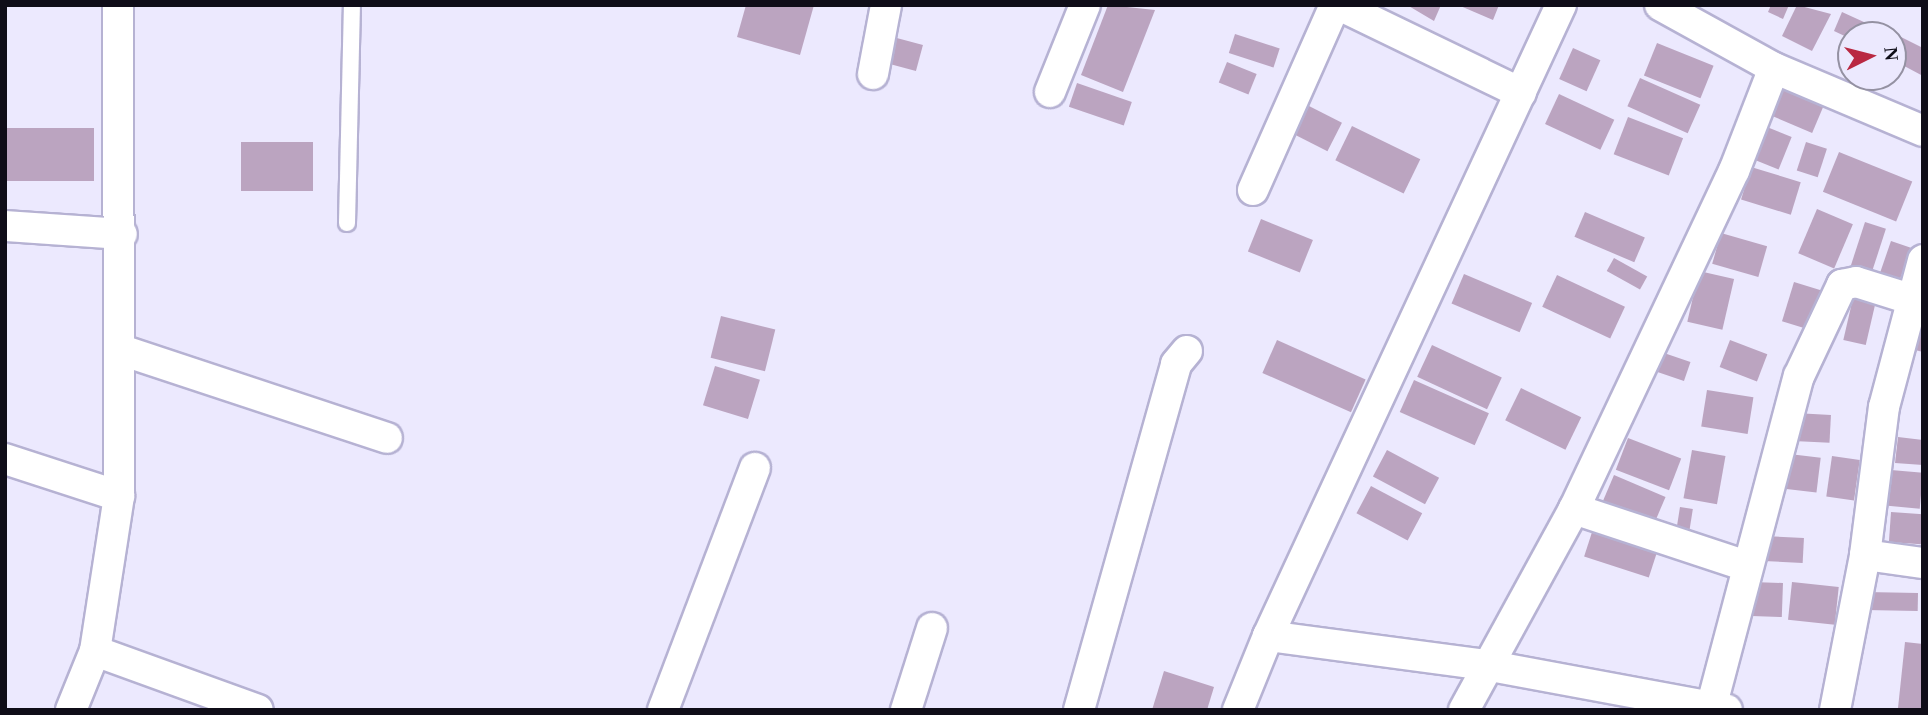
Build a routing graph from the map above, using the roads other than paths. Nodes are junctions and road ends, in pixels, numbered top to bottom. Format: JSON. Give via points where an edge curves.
{"nodes":[{"id":1,"x":118,"y":5,"type":"edge"},
{"id":2,"x":352,"y":5,"type":"edge"},
{"id":3,"x":887,"y":5,"type":"edge"},
{"id":4,"x":1085,"y":5,"type":"edge"},
{"id":5,"x":1337,"y":5,"type":"edge"},
{"id":6,"x":1561,"y":5,"type":"edge"},
{"id":7,"x":1660,"y":5,"type":"edge"},
{"id":8,"x":1774,"y":68,"type":"junction"},
{"id":9,"x":873,"y":74,"type":"dead end"},
{"id":10,"x":1050,"y":92,"type":"dead end"},
{"id":11,"x":1521,"y":93,"type":"junction"},
{"id":12,"x":1923,"y":131,"type":"edge"},
{"id":13,"x":1253,"y":190,"type":"dead end"},
{"id":14,"x":347,"y":223,"type":"dead end"},
{"id":15,"x":5,"y":226,"type":"edge"},
{"id":16,"x":122,"y":234,"type":"junction"},
{"id":17,"x":1923,"y":260,"type":"edge"},
{"id":18,"x":1918,"y":302,"type":"edge"},
{"id":19,"x":121,"y":350,"type":"junction"},
{"id":20,"x":1186,"y":351,"type":"dead end"},
{"id":21,"x":387,"y":438,"type":"dead end"},
{"id":22,"x":5,"y":459,"type":"edge"},
{"id":23,"x":755,"y":468,"type":"dead end"},
{"id":24,"x":119,"y":496,"type":"junction"},
{"id":25,"x":1574,"y":509,"type":"junction"},
{"id":26,"x":1865,"y":555,"type":"junction"},
{"id":27,"x":1923,"y":563,"type":"edge"},
{"id":28,"x":1746,"y":566,"type":"junction"},
{"id":29,"x":932,"y":628,"type":"dead end"},
{"id":30,"x":1268,"y":636,"type":"junction"},
{"id":31,"x":95,"y":651,"type":"junction"},
{"id":32,"x":1485,"y":665,"type":"junction"},
{"id":33,"x":1704,"y":708,"type":"edge"},
{"id":34,"x":71,"y":710,"type":"edge"},
{"id":35,"x":258,"y":710,"type":"edge"},
{"id":36,"x":663,"y":710,"type":"edge"},
{"id":37,"x":906,"y":710,"type":"edge"},
{"id":38,"x":1079,"y":710,"type":"edge"},
{"id":39,"x":1238,"y":710,"type":"edge"},
{"id":40,"x":1464,"y":710,"type":"edge"},
{"id":41,"x":1835,"y":710,"type":"edge"}],
"edges":[{"from":1,"to":16,"type":"street"},
{"from":2,"to":14,"type":"lane"},
{"from":3,"to":9,"type":"street"},
{"from":4,"to":10,"type":"street"},
{"from":5,"to":11,"type":"street"},
{"from":5,"to":13,"type":"street"},
{"from":6,"to":11,"type":"street"},
{"from":7,"to":8,"type":"street"},
{"from":8,"to":12,"type":"street"},
{"from":8,"to":25,"type":"street","via":[[1734,171]]},
{"from":11,"to":30,"type":"street"},
{"from":15,"to":16,"type":"street"},
{"from":16,"to":19,"type":"street"},
{"from":17,"to":18,"type":"street"},
{"from":18,"to":26,"type":"street","via":[[1884,407]]},
{"from":18,"to":28,"type":"street","via":[[1856,282],[1842,285],[1799,376]]},
{"from":19,"to":21,"type":"street"},
{"from":19,"to":24,"type":"street"},
{"from":20,"to":38,"type":"street","via":[[1176,364]]},
{"from":22,"to":24,"type":"street"},
{"from":23,"to":36,"type":"street"},
{"from":24,"to":31,"type":"street"},
{"from":25,"to":28,"type":"street"},
{"from":25,"to":32,"type":"street"},
{"from":26,"to":27,"type":"street"},
{"from":26,"to":41,"type":"street"},
{"from":28,"to":33,"type":"street"},
{"from":29,"to":37,"type":"street"},
{"from":30,"to":32,"type":"street"},
{"from":30,"to":39,"type":"street"},
{"from":31,"to":34,"type":"street"},
{"from":31,"to":35,"type":"street"},
{"from":32,"to":33,"type":"street"},
{"from":32,"to":40,"type":"street"}]}
